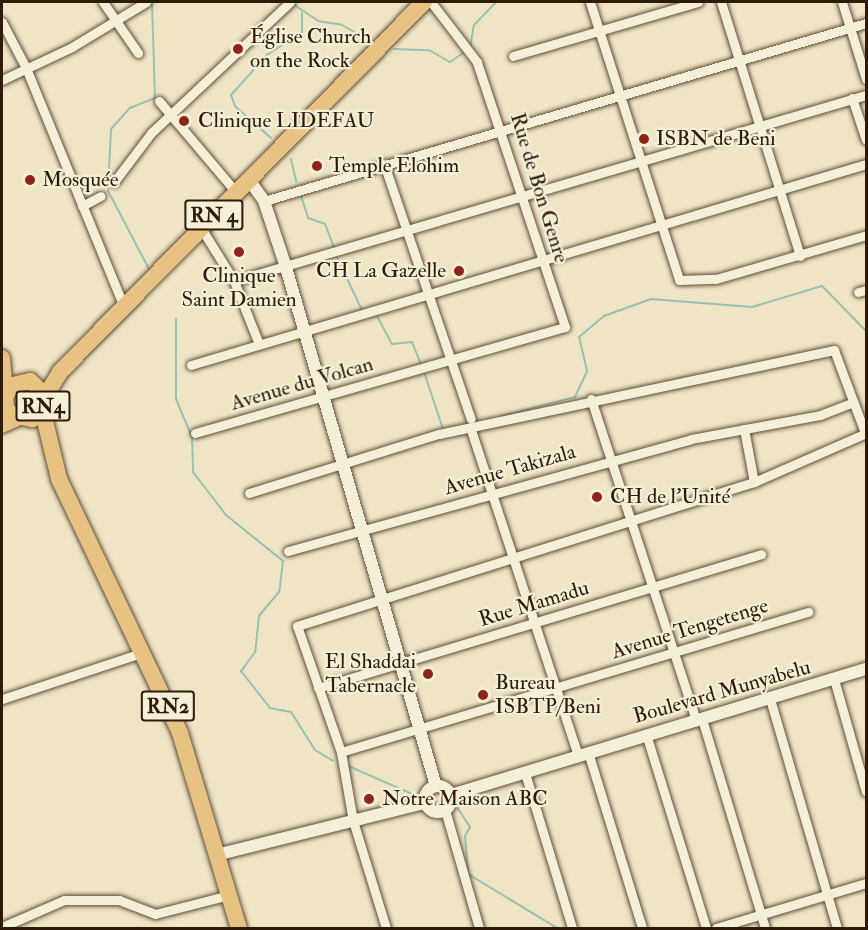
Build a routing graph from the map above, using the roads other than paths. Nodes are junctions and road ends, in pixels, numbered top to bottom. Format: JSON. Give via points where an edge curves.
{"nodes":[{"id":1,"x":103,"y":2,"type":"edge"},
{"id":2,"x":146,"y":2,"type":"edge"},
{"id":3,"x":424,"y":2,"type":"edge"},
{"id":4,"x":431,"y":2,"type":"edge"},
{"id":5,"x":590,"y":2,"type":"edge"},
{"id":6,"x":698,"y":2,"type":"edge"},
{"id":7,"x":721,"y":2,"type":"edge"},
{"id":8,"x":842,"y":2,"type":"edge"},
{"id":9,"x":288,"y":3,"type":"edge"},
{"id":10,"x":112,"y":20,"type":"junction"},
{"id":11,"x":2,"y":22,"type":"edge"},
{"id":12,"x":867,"y":23,"type":"edge"},
{"id":13,"x":851,"y":28,"type":"junction"},
{"id":14,"x":600,"y":29,"type":"junction"},
{"id":15,"x":138,"y":53,"type":"dead end"},
{"id":16,"x":513,"y":56,"type":"dead end"},
{"id":17,"x":739,"y":60,"type":"junction"},
{"id":18,"x":26,"y":68,"type":"junction"},
{"id":19,"x":867,"y":79,"type":"edge"},
{"id":20,"x":2,"y":80,"type":"edge"},
{"id":21,"x":621,"y":93,"type":"junction"},
{"id":22,"x":867,"y":94,"type":"edge"},
{"id":23,"x":852,"y":98,"type":"junction"},
{"id":24,"x":159,"y":101,"type":"dead end"},
{"id":25,"x":171,"y":117,"type":"junction"},
{"id":26,"x":760,"y":126,"type":"junction"},
{"id":27,"x":504,"y":129,"type":"junction"},
{"id":28,"x":867,"y":140,"type":"edge"},
{"id":29,"x":640,"y":159,"type":"junction"},
{"id":30,"x":384,"y":164,"type":"junction"},
{"id":31,"x":867,"y":164,"type":"edge"},
{"id":32,"x":249,"y":180,"type":"junction"},
{"id":33,"x":114,"y":182,"type":"dead end"},
{"id":34,"x":781,"y":191,"type":"junction"},
{"id":35,"x":236,"y":192,"type":"junction"},
{"id":36,"x":522,"y":195,"type":"junction"},
{"id":37,"x":101,"y":196,"type":"dead end"},
{"id":38,"x":264,"y":201,"type":"junction"},
{"id":39,"x":82,"y":206,"type":"junction"},
{"id":40,"x":661,"y":226,"type":"junction"},
{"id":41,"x":201,"y":228,"type":"junction"},
{"id":42,"x":406,"y":229,"type":"junction"},
{"id":43,"x":867,"y":235,"type":"edge"},
{"id":44,"x":800,"y":256,"type":"junction"},
{"id":45,"x":543,"y":262,"type":"junction"},
{"id":46,"x":285,"y":264,"type":"junction"},
{"id":47,"x":234,"y":280,"type":"junction"},
{"id":48,"x":428,"y":295,"type":"junction"},
{"id":49,"x":124,"y":307,"type":"junction"},
{"id":50,"x":565,"y":327,"type":"joint"},
{"id":51,"x":304,"y":332,"type":"junction"},
{"id":52,"x":260,"y":344,"type":"junction"},
{"id":53,"x":2,"y":352,"type":"edge"},
{"id":54,"x":2,"y":358,"type":"edge"},
{"id":55,"x":448,"y":361,"type":"junction"},
{"id":56,"x":190,"y":364,"type":"dead end"},
{"id":57,"x":60,"y":372,"type":"junction"},
{"id":58,"x":29,"y":382,"type":"junction"},
{"id":59,"x":325,"y":397,"type":"junction"},
{"id":60,"x":591,"y":399,"type":"junction"},
{"id":61,"x":4,"y":400,"type":"edge"},
{"id":62,"x":854,"y":402,"type":"junction"},
{"id":63,"x":43,"y":403,"type":"junction"},
{"id":64,"x":471,"y":419,"type":"dead end"},
{"id":65,"x":14,"y":422,"type":"edge"},
{"id":66,"x":744,"y":429,"type":"junction"},
{"id":67,"x":471,"y":430,"type":"junction"},
{"id":68,"x":195,"y":433,"type":"dead end"},
{"id":69,"x":866,"y":433,"type":"edge"},
{"id":70,"x":48,"y":446,"type":"junction"},
{"id":71,"x":611,"y":460,"type":"junction"},
{"id":72,"x":344,"y":463,"type":"junction"},
{"id":73,"x":754,"y":482,"type":"junction"},
{"id":74,"x":249,"y":493,"type":"dead end"},
{"id":75,"x":496,"y":494,"type":"junction"},
{"id":76,"x":634,"y":522,"type":"junction"},
{"id":77,"x":362,"y":531,"type":"junction"},
{"id":78,"x":288,"y":551,"type":"dead end"},
{"id":79,"x":761,"y":554,"type":"dead end"},
{"id":80,"x":517,"y":556,"type":"junction"},
{"id":81,"x":654,"y":586,"type":"junction"},
{"id":82,"x":381,"y":597,"type":"junction"},
{"id":83,"x":808,"y":612,"type":"dead end"},
{"id":84,"x":536,"y":622,"type":"junction"},
{"id":85,"x":144,"y":652,"type":"junction"},
{"id":86,"x":675,"y":653,"type":"junction"},
{"id":87,"x":401,"y":665,"type":"junction"},
{"id":88,"x":867,"y":669,"type":"edge"},
{"id":89,"x":834,"y":679,"type":"junction"},
{"id":90,"x":318,"y":688,"type":"junction"},
{"id":91,"x":558,"y":688,"type":"junction"},
{"id":92,"x":2,"y":699,"type":"edge"},
{"id":93,"x":770,"y":699,"type":"junction"},
{"id":94,"x":699,"y":720,"type":"junction"},
{"id":95,"x":420,"y":730,"type":"junction"},
{"id":96,"x":646,"y":734,"type":"junction"},
{"id":97,"x":583,"y":753,"type":"junction"},
{"id":98,"x":341,"y":759,"type":"junction"},
{"id":99,"x":525,"y":773,"type":"junction"},
{"id":100,"x":436,"y":786,"type":"junction"},
{"id":101,"x":867,"y":792,"type":"edge"},
{"id":102,"x":451,"y":795,"type":"junction"},
{"id":103,"x":425,"y":803,"type":"junction"},
{"id":104,"x":445,"y":810,"type":"junction"},
{"id":105,"x":353,"y":821,"type":"junction"},
{"id":106,"x":216,"y":855,"type":"junction"},
{"id":107,"x":867,"y":884,"type":"edge"},
{"id":108,"x":229,"y":895,"type":"junction"},
{"id":109,"x":827,"y":895,"type":"junction"},
{"id":110,"x":760,"y":916,"type":"junction"},
{"id":111,"x":2,"y":927,"type":"edge"},
{"id":112,"x":239,"y":928,"type":"edge"},
{"id":113,"x":387,"y":928,"type":"edge"},
{"id":114,"x":479,"y":928,"type":"edge"},
{"id":115,"x":572,"y":928,"type":"edge"},
{"id":116,"x":642,"y":928,"type":"edge"},
{"id":117,"x":706,"y":928,"type":"edge"},
{"id":118,"x":716,"y":928,"type":"edge"},
{"id":119,"x":765,"y":928,"type":"edge"},
{"id":120,"x":837,"y":928,"type":"edge"}],
"edges":[{"from":1,"to":10,"type":"street"},
{"from":2,"to":10,"type":"street"},
{"from":3,"to":32,"type":"highway","number":"RN 4"},
{"from":4,"to":27,"type":"street","name":"Rue de Bon Genre","via":[[477,62]]},
{"from":5,"to":14,"type":"street"},
{"from":6,"to":14,"type":"street"},
{"from":7,"to":17,"type":"street"},
{"from":8,"to":13,"type":"street"},
{"from":9,"to":25,"type":"street"},
{"from":10,"to":15,"type":"street"},
{"from":10,"to":18,"type":"street"},
{"from":11,"to":18,"type":"street"},
{"from":12,"to":13,"type":"street"},
{"from":13,"to":17,"type":"street"},
{"from":13,"to":19,"type":"street"},
{"from":14,"to":16,"type":"street"},
{"from":14,"to":21,"type":"street"},
{"from":17,"to":21,"type":"street"},
{"from":17,"to":26,"type":"street"},
{"from":18,"to":20,"type":"street"},
{"from":18,"to":39,"type":"street"},
{"from":21,"to":27,"type":"street"},
{"from":21,"to":29,"type":"street"},
{"from":22,"to":23,"type":"street"},
{"from":23,"to":26,"type":"street"},
{"from":23,"to":28,"type":"street"},
{"from":24,"to":25,"type":"street"},
{"from":25,"to":33,"type":"street","via":[[151,133]]},
{"from":25,"to":35,"type":"street"},
{"from":26,"to":29,"type":"street"},
{"from":26,"to":34,"type":"street"},
{"from":27,"to":30,"type":"street"},
{"from":27,"to":36,"type":"street","name":"Rue de Bon Genre"},
{"from":29,"to":36,"type":"street"},
{"from":29,"to":40,"type":"street"},
{"from":30,"to":38,"type":"street"},
{"from":30,"to":42,"type":"street"},
{"from":31,"to":34,"type":"street"},
{"from":32,"to":35,"type":"highway","number":"RN 4"},
{"from":32,"to":38,"type":"street"},
{"from":34,"to":40,"type":"street"},
{"from":34,"to":44,"type":"street"},
{"from":35,"to":41,"type":"highway","number":"RN 4"},
{"from":36,"to":42,"type":"street"},
{"from":36,"to":45,"type":"street","name":"Rue de Bon Genre"},
{"from":37,"to":39,"type":"street"},
{"from":38,"to":46,"type":"street"},
{"from":39,"to":49,"type":"street"},
{"from":40,"to":44,"type":"street","via":[[679,280],[716,279]]},
{"from":40,"to":45,"type":"street"},
{"from":41,"to":47,"type":"street"},
{"from":41,"to":49,"type":"highway","number":"RN 4"},
{"from":42,"to":46,"type":"street"},
{"from":42,"to":48,"type":"street"},
{"from":43,"to":44,"type":"street"},
{"from":45,"to":48,"type":"street"},
{"from":45,"to":50,"type":"street","name":"Rue de Bon Genre"},
{"from":46,"to":47,"type":"street"},
{"from":46,"to":51,"type":"street"},
{"from":47,"to":52,"type":"street"},
{"from":48,"to":51,"type":"street"},
{"from":48,"to":55,"type":"street"},
{"from":49,"to":57,"type":"highway","number":"RN 4"},
{"from":50,"to":55,"type":"street","name":"Avenue du Volcan"},
{"from":51,"to":52,"type":"street"},
{"from":51,"to":59,"type":"street"},
{"from":52,"to":56,"type":"street"},
{"from":53,"to":58,"type":"highway"},
{"from":54,"to":61,"type":"highway","number":"RN4"},
{"from":55,"to":59,"type":"street","name":"Avenue du Volcan"},
{"from":55,"to":64,"type":"street"},
{"from":57,"to":58,"type":"highway","number":"RN 4"},
{"from":57,"to":63,"type":"highway","number":"RN4"},
{"from":58,"to":61,"type":"highway","number":"RN4","via":[[12,385]]},
{"from":58,"to":63,"type":"highway","number":"RN4"},
{"from":59,"to":68,"type":"street","name":"Avenue du Volcan"},
{"from":59,"to":72,"type":"street"},
{"from":60,"to":62,"type":"street","via":[[834,350]]},
{"from":60,"to":67,"type":"street"},
{"from":60,"to":71,"type":"street"},
{"from":61,"to":65,"type":"highway","number":"RN4"},
{"from":62,"to":66,"type":"street","name":"Avenue Takizala","via":[[820,415]]},
{"from":62,"to":69,"type":"street"},
{"from":63,"to":65,"type":"highway","number":"RN4"},
{"from":63,"to":70,"type":"highway","number":"RN2"},
{"from":65,"to":70,"type":"highway","number":"RN2"},
{"from":66,"to":71,"type":"street","name":"Avenue Takizala"},
{"from":66,"to":73,"type":"street"},
{"from":67,"to":72,"type":"street"},
{"from":67,"to":75,"type":"street"},
{"from":69,"to":73,"type":"street"},
{"from":70,"to":85,"type":"highway","number":"RN2"},
{"from":71,"to":75,"type":"street","name":"Avenue Takizala"},
{"from":71,"to":76,"type":"street"},
{"from":72,"to":74,"type":"street"},
{"from":72,"to":77,"type":"street"},
{"from":73,"to":76,"type":"street"},
{"from":75,"to":77,"type":"street","name":"Avenue Takizala"},
{"from":75,"to":80,"type":"street"},
{"from":76,"to":80,"type":"street"},
{"from":76,"to":81,"type":"street"},
{"from":77,"to":78,"type":"street","name":"Avenue Takizala"},
{"from":77,"to":82,"type":"street"},
{"from":79,"to":81,"type":"street","name":"Rue Mamadu"},
{"from":80,"to":82,"type":"street"},
{"from":80,"to":84,"type":"street"},
{"from":81,"to":84,"type":"street","name":"Rue Mamadu"},
{"from":81,"to":86,"type":"street"},
{"from":82,"to":87,"type":"street"},
{"from":82,"to":90,"type":"street","via":[[297,626]]},
{"from":83,"to":86,"type":"street","name":"Avenue Tengetenge"},
{"from":84,"to":87,"type":"street","name":"Rue Mamadu"},
{"from":84,"to":91,"type":"street"},
{"from":85,"to":92,"type":"street"},
{"from":85,"to":106,"type":"highway","number":"RN2","via":[[183,742]]},
{"from":86,"to":91,"type":"street","name":"Avenue Tengetenge"},
{"from":86,"to":94,"type":"street"},
{"from":87,"to":90,"type":"street","name":"Rue Mamadu"},
{"from":87,"to":95,"type":"street"},
{"from":88,"to":89,"type":"street","name":"Boulevard Munyabelu"},
{"from":89,"to":93,"type":"street","name":"Boulevard Munyabelu"},
{"from":89,"to":101,"type":"street"},
{"from":90,"to":98,"type":"street"},
{"from":91,"to":95,"type":"street","name":"Avenue Tengetenge"},
{"from":91,"to":97,"type":"street"},
{"from":93,"to":94,"type":"street","name":"Boulevard Munyabelu"},
{"from":93,"to":109,"type":"street"},
{"from":94,"to":96,"type":"street","name":"Boulevard Munyabelu"},
{"from":94,"to":110,"type":"street"},
{"from":95,"to":98,"type":"street","name":"Avenue Tengetenge"},
{"from":95,"to":100,"type":"street"},
{"from":96,"to":97,"type":"street","name":"Boulevard Munyabelu"},
{"from":96,"to":117,"type":"street"},
{"from":97,"to":99,"type":"street","name":"Boulevard Munyabelu"},
{"from":97,"to":116,"type":"street"},
{"from":98,"to":105,"type":"street"},
{"from":99,"to":102,"type":"street","name":"Boulevard Munyabelu"},
{"from":99,"to":115,"type":"street"},
{"from":100,"to":102,"type":"street"},
{"from":100,"to":103,"type":"street","via":[[427,792]]},
{"from":102,"to":104,"type":"street"},
{"from":103,"to":104,"type":"street","via":[[434,812]]},
{"from":103,"to":105,"type":"street"},
{"from":104,"to":114,"type":"street"},
{"from":105,"to":106,"type":"street"},
{"from":105,"to":113,"type":"street"},
{"from":106,"to":108,"type":"highway","number":"RN2"},
{"from":107,"to":109,"type":"street"},
{"from":108,"to":111,"type":"street","via":[[154,914],[119,900],[64,900]]},
{"from":108,"to":112,"type":"highway","number":"RN2"},
{"from":109,"to":110,"type":"street"},
{"from":109,"to":120,"type":"street"},
{"from":110,"to":118,"type":"street"},
{"from":110,"to":119,"type":"street"}]}
